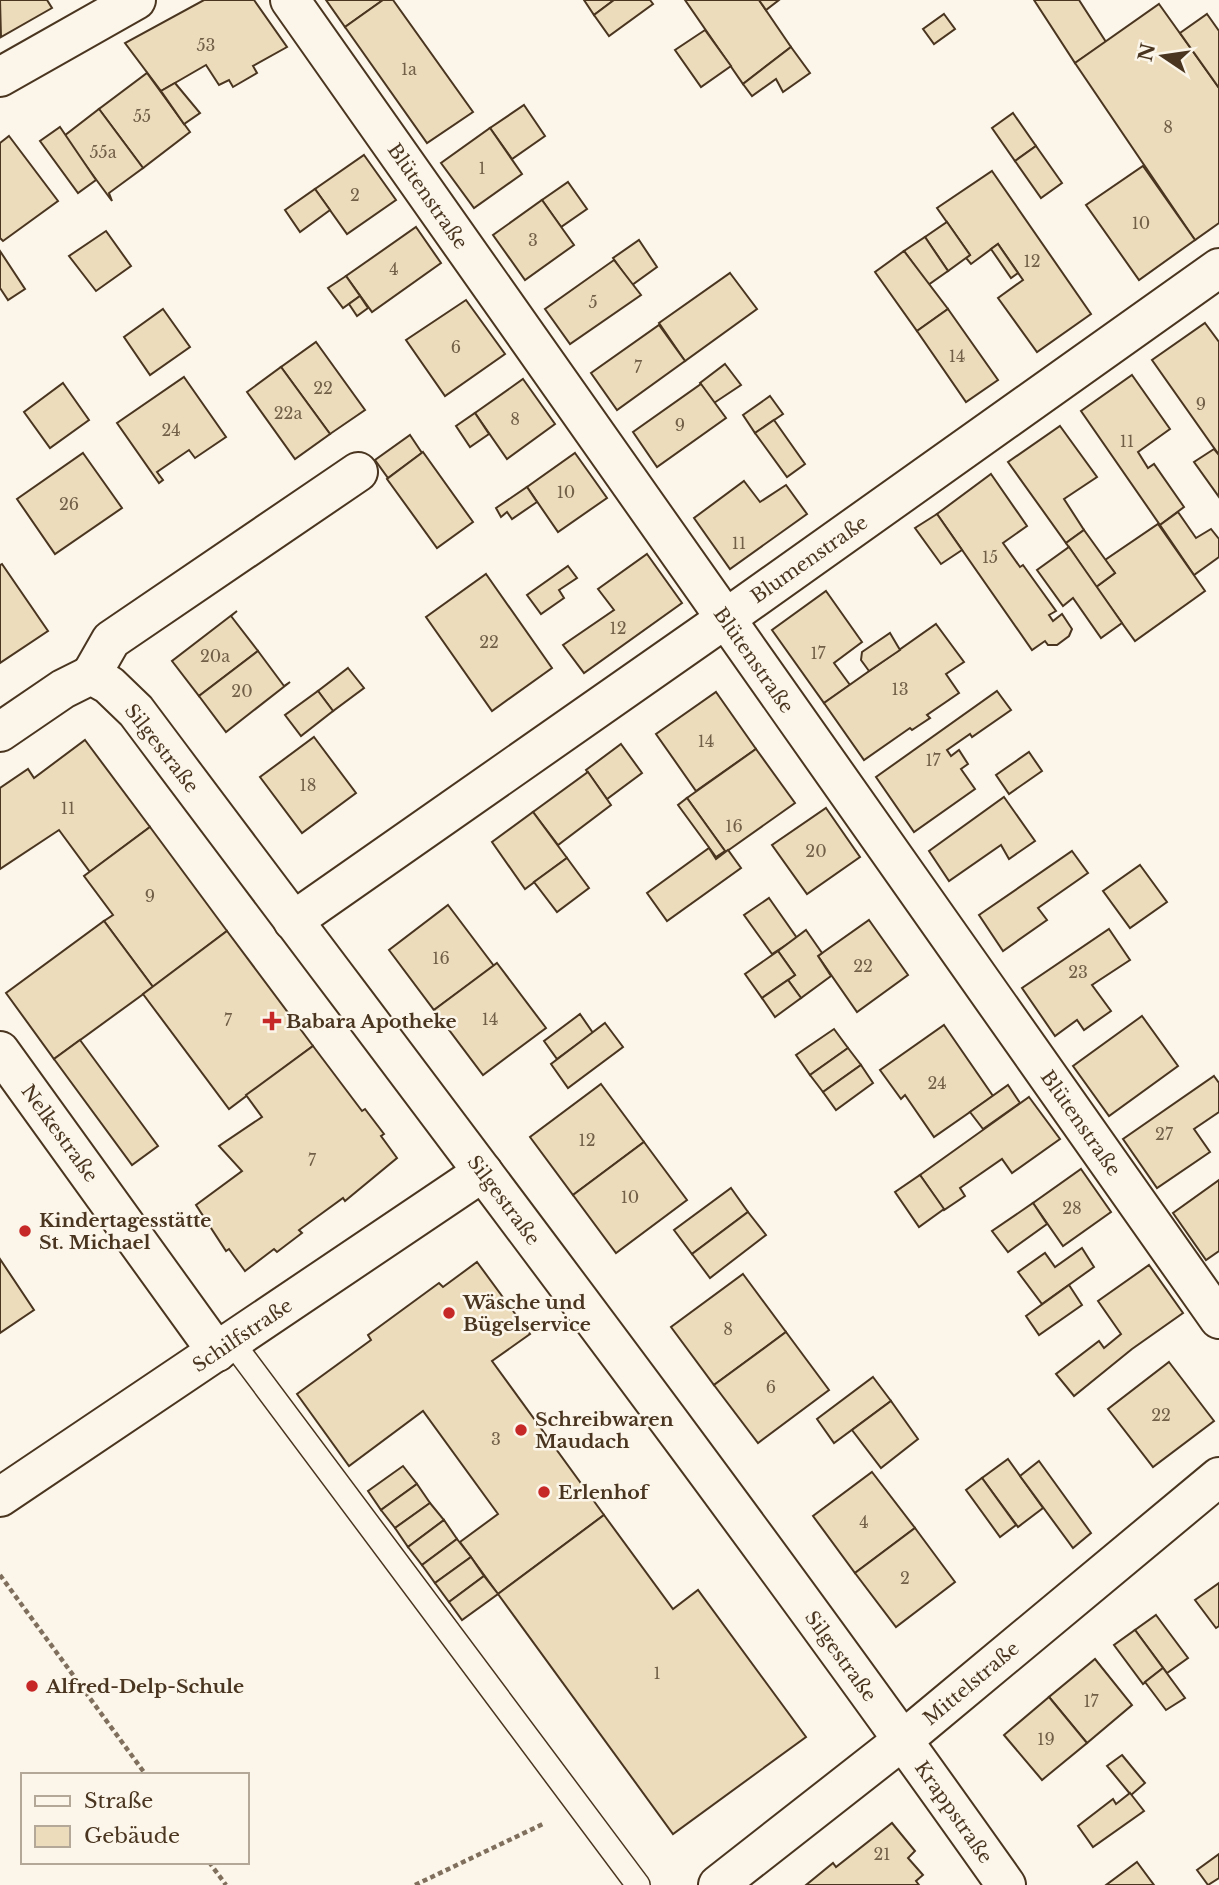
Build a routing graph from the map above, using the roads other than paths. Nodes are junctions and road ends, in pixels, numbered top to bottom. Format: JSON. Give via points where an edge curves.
{"nodes":[{"id":1,"x":136,"y":0,"type":"edge"},
{"id":2,"x":290,"y":0,"type":"edge"},
{"id":3,"x":0,"y":77,"type":"edge"},
{"id":4,"x":1219,"y":268,"type":"edge"},
{"id":5,"x":358,"y":472,"type":"dead end"},
{"id":6,"x":725,"y":619,"type":"junction"},
{"id":7,"x":91,"y":675,"type":"junction"},
{"id":8,"x":0,"y":732,"type":"edge"},
{"id":9,"x":293,"y":921,"type":"junction"},
{"id":10,"x":0,"y":1051,"type":"edge"},
{"id":11,"x":483,"y":1171,"type":"junction"},
{"id":12,"x":1219,"y":1319,"type":"edge"},
{"id":13,"x":225,"y":1347,"type":"junction"},
{"id":14,"x":1219,"y":1477,"type":"edge"},
{"id":15,"x":0,"y":1497,"type":"edge"},
{"id":16,"x":903,"y":1740,"type":"junction"},
{"id":17,"x":638,"y":1885,"type":"edge"},
{"id":18,"x":718,"y":1885,"type":"edge"},
{"id":19,"x":1006,"y":1885,"type":"edge"}],
"edges":[{"from":1,"to":3,"type":"street"},
{"from":2,"to":6,"type":"street","name":"Blütenstraße"},
{"from":4,"to":6,"type":"street","name":"Blumenstraße"},
{"from":5,"to":7,"type":"street","via":[[111,640]]},
{"from":6,"to":9,"type":"street","name":"Blumenstraße"},
{"from":6,"to":12,"type":"street","name":"Blütenstraße"},
{"from":7,"to":8,"type":"street"},
{"from":7,"to":9,"type":"street","name":"Silgestraße","via":[[136,711]]},
{"from":9,"to":11,"type":"street","name":"Silgestraße"},
{"from":10,"to":13,"type":"street","name":"Nelkestraße"},
{"from":11,"to":13,"type":"street","name":"Schilfstraße"},
{"from":11,"to":16,"type":"street","name":"Silgestraße"},
{"from":13,"to":15,"type":"street","name":"Schilfstraße"},
{"from":13,"to":17,"type":"lane"},
{"from":14,"to":16,"type":"street","name":"Mittelstraße"},
{"from":16,"to":18,"type":"street","name":"Mittelstraße"},
{"from":16,"to":19,"type":"street","name":"Krappstraße"}]}
